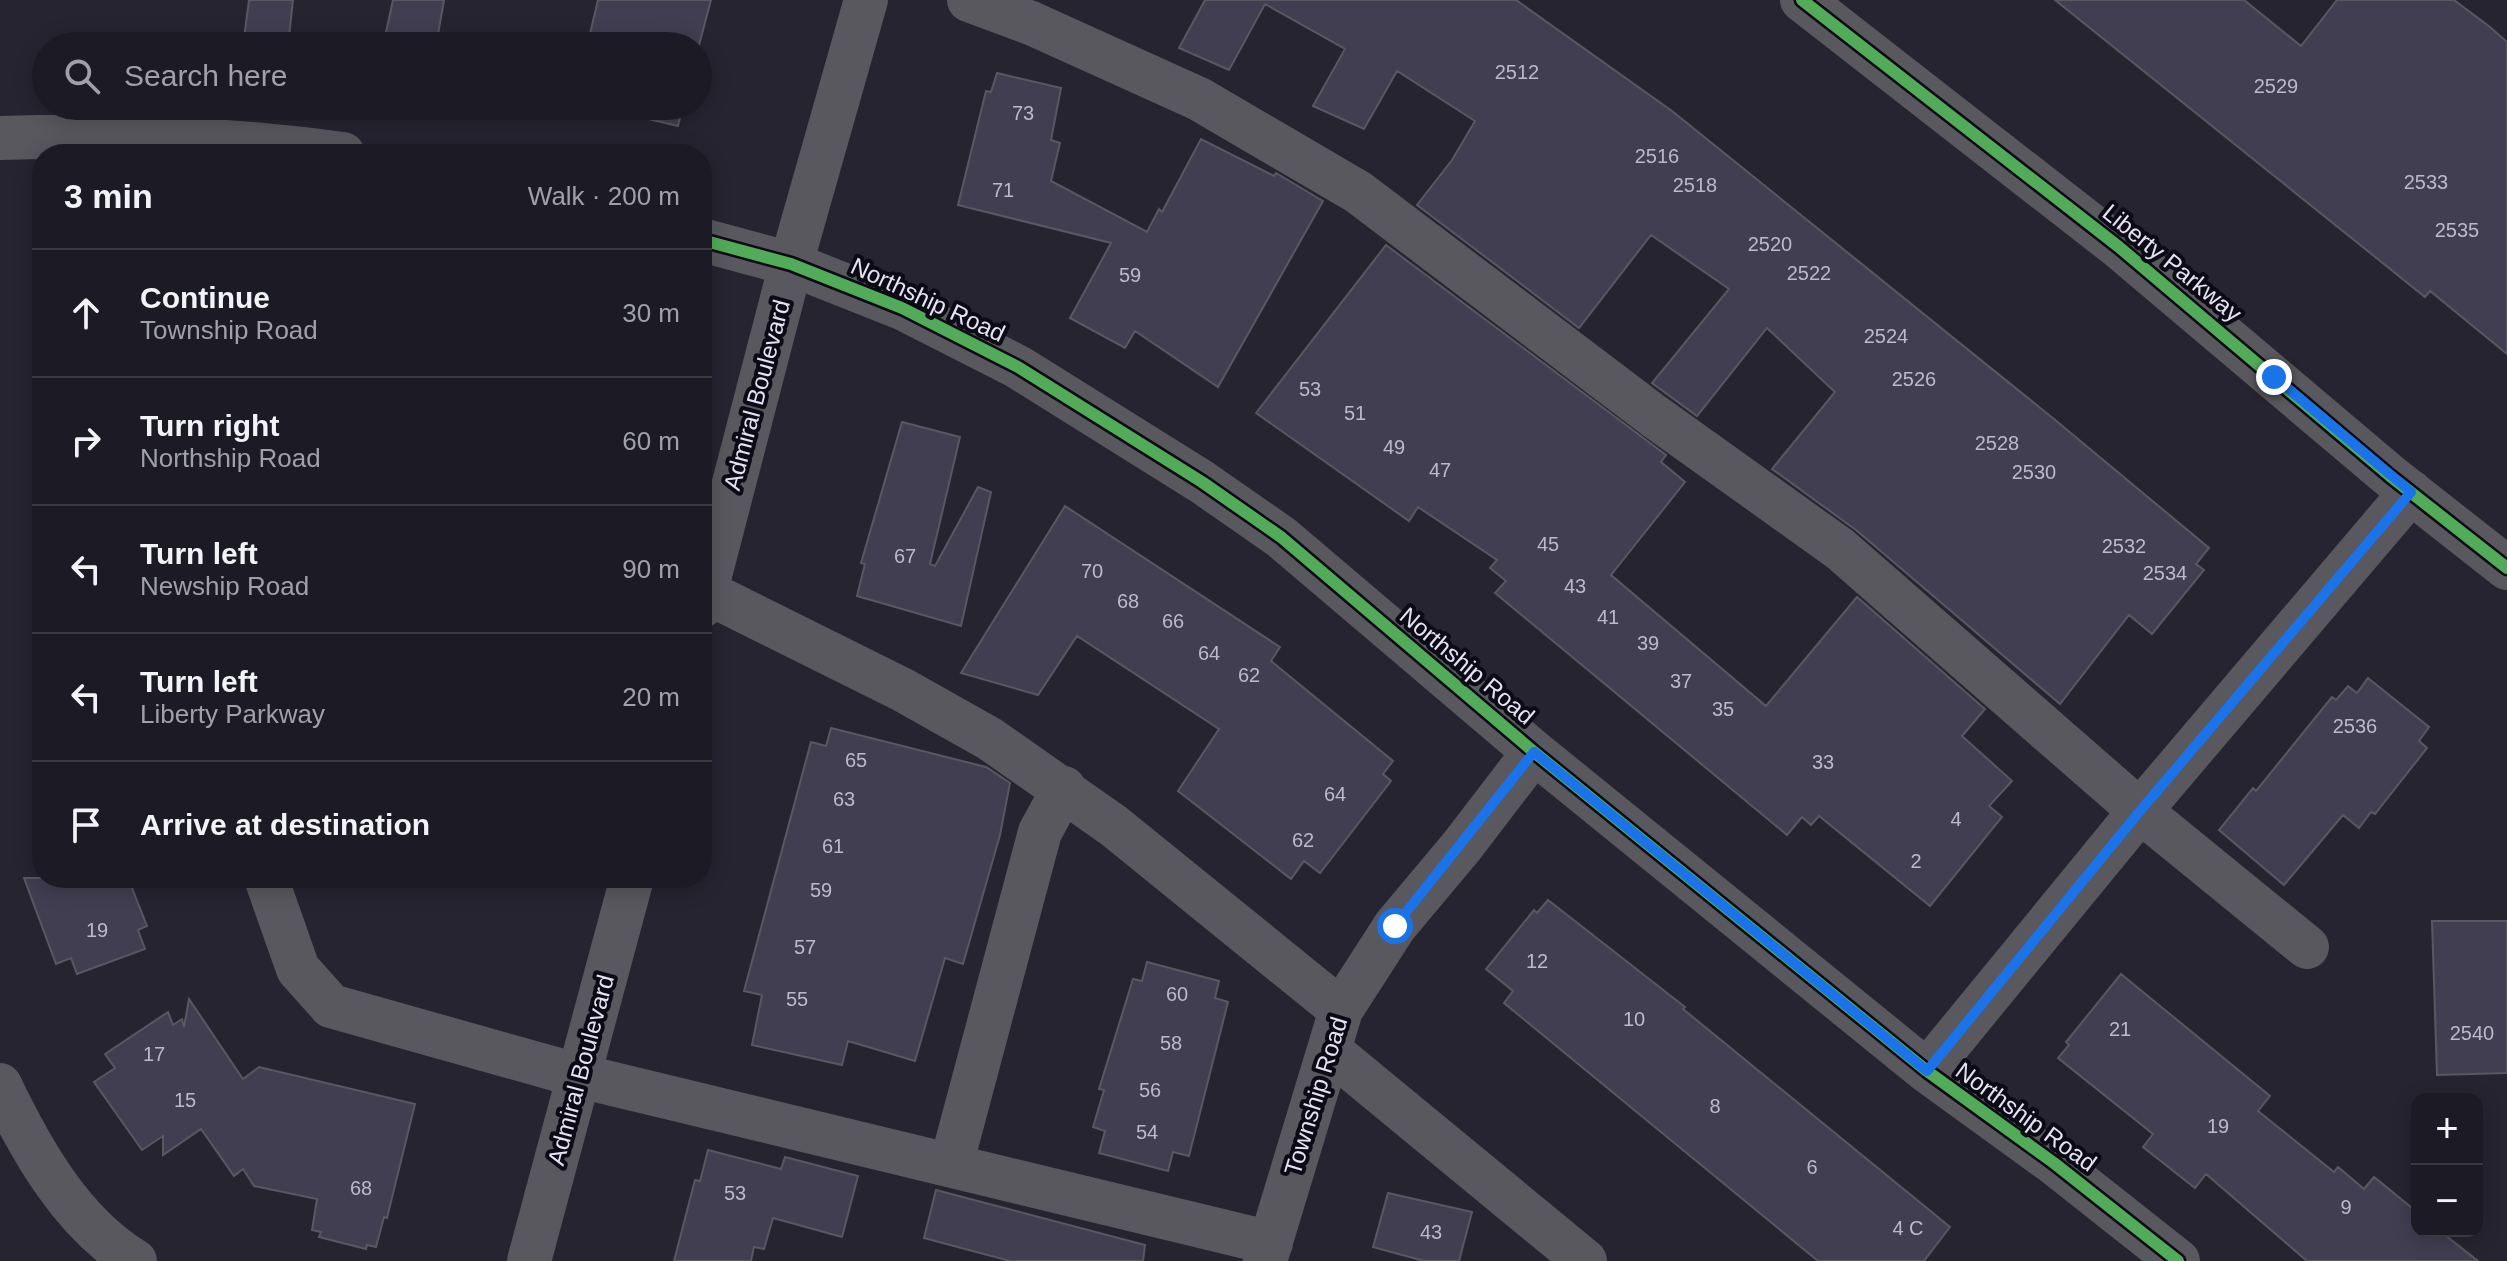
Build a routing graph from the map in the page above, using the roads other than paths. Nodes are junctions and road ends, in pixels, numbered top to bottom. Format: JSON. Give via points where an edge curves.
{"nodes":[{"id":1,"x":866,"y":0,"type":"edge"},
{"id":2,"x":969,"y":0,"type":"edge"},
{"id":3,"x":1802,"y":0,"type":"edge"},
{"id":4,"x":0,"y":138,"type":"edge"},
{"id":5,"x":265,"y":144,"type":"edge"},
{"id":6,"x":712,"y":243,"type":"edge"},
{"id":7,"x":791,"y":264,"type":"junction"},
{"id":8,"x":2411,"y":492,"type":"junction"},
{"id":9,"x":712,"y":562,"type":"edge"},
{"id":10,"x":2507,"y":568,"type":"edge"},
{"id":11,"x":712,"y":600,"type":"edge"},
{"id":12,"x":1534,"y":752,"type":"junction"},
{"id":13,"x":1064,"y":788,"type":"junction"},
{"id":14,"x":2140,"y":811,"type":"junction"},
{"id":15,"x":270,"y":888,"type":"edge"},
{"id":16,"x":629,"y":888,"type":"edge"},
{"id":17,"x":2307,"y":947,"type":"dead end"},
{"id":18,"x":1335,"y":1030,"type":"junction"},
{"id":19,"x":1927,"y":1071,"type":"junction"},
{"id":20,"x":580,"y":1076,"type":"junction"},
{"id":21,"x":0,"y":1085,"type":"edge"},
{"id":22,"x":951,"y":1165,"type":"junction"},
{"id":23,"x":1268,"y":1252,"type":"edge"},
{"id":24,"x":135,"y":1261,"type":"edge"},
{"id":25,"x":529,"y":1261,"type":"edge"},
{"id":26,"x":1585,"y":1261,"type":"edge"},
{"id":27,"x":2178,"y":1261,"type":"edge"}],
"edges":[{"from":1,"to":7,"type":"street","name":"Admiral Boulevard"},
{"from":2,"to":14,"type":"street","via":[[1199,99],[1358,192],[1840,549]]},
{"from":3,"to":8,"type":"street","name":"Liberty Parkway","via":[[2119,247]]},
{"from":4,"to":5,"type":"street","via":[[114,134]]},
{"from":6,"to":7,"type":"street","name":"Northship Road"},
{"from":7,"to":9,"type":"street","name":"Admiral Boulevard"},
{"from":7,"to":12,"type":"street","name":"Northship Road","via":[[915,314],[1125,431],[1281,537]]},
{"from":8,"to":10,"type":"street","name":"Liberty Parkway"},
{"from":8,"to":14,"type":"street"},
{"from":11,"to":13,"type":"street","via":[[903,690]]},
{"from":12,"to":18,"type":"street","name":"Township Road","via":[[1395,926]]},
{"from":12,"to":19,"type":"street","name":"Northship Road"},
{"from":13,"to":18,"type":"street"},
{"from":13,"to":22,"type":"street","via":[[1040,832]]},
{"from":14,"to":17,"type":"street"},
{"from":14,"to":19,"type":"street"},
{"from":15,"to":20,"type":"street","via":[[298,969],[331,1006]]},
{"from":16,"to":20,"type":"street","name":"Admiral Boulevard"},
{"from":18,"to":23,"type":"street","name":"Township Road"},
{"from":18,"to":26,"type":"street"},
{"from":19,"to":27,"type":"street","name":"Northship Road"},
{"from":20,"to":22,"type":"street"},
{"from":20,"to":25,"type":"street","name":"Admiral Boulevard"},
{"from":21,"to":24,"type":"street","via":[[38,1156],[83,1219]]},
{"from":22,"to":23,"type":"street"}]}
